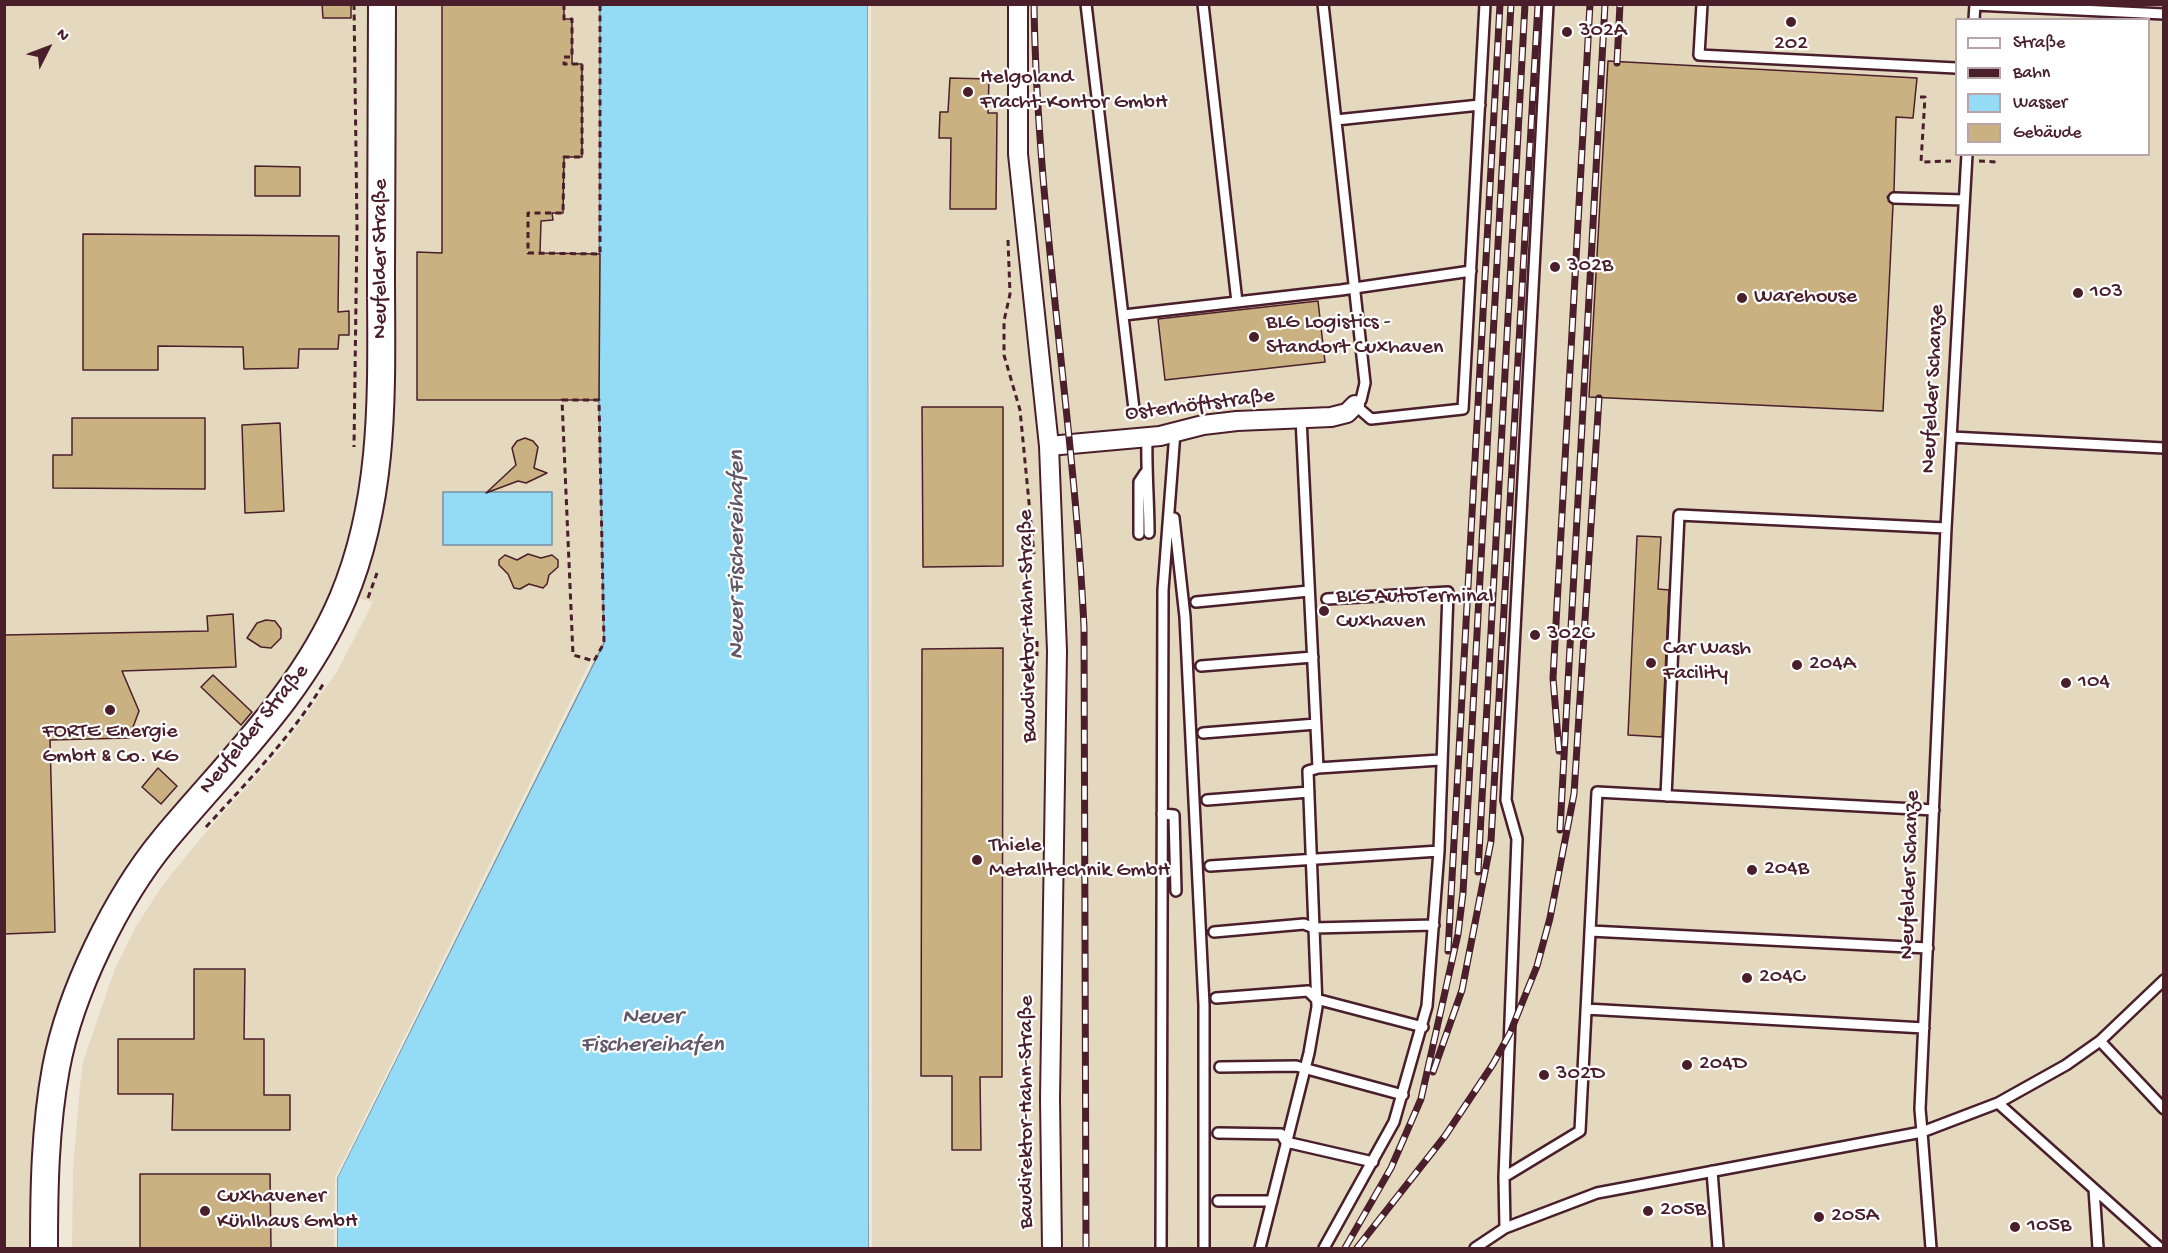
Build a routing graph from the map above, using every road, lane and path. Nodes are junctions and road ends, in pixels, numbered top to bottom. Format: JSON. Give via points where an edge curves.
{"nodes":[{"id":1,"x":354,"y":4,"type":"edge"},
{"id":2,"x":382,"y":4,"type":"edge"},
{"id":3,"x":564,"y":4,"type":"edge"},
{"id":4,"x":600,"y":4,"type":"edge"},
{"id":5,"x":1018,"y":4,"type":"edge"},
{"id":6,"x":1086,"y":4,"type":"edge"},
{"id":7,"x":1203,"y":4,"type":"edge"},
{"id":8,"x":1323,"y":4,"type":"edge"},
{"id":9,"x":1485,"y":4,"type":"edge"},
{"id":10,"x":1548,"y":4,"type":"edge"},
{"id":11,"x":1702,"y":4,"type":"edge"},
{"id":12,"x":1975,"y":5,"type":"edge"},
{"id":13,"x":2163,"y":14,"type":"edge"},
{"id":14,"x":1955,"y":68,"type":"edge"},
{"id":15,"x":1920,"y":97,"type":"dead end"},
{"id":16,"x":1480,"y":105,"type":"junction"},
{"id":17,"x":1336,"y":120,"type":"junction"},
{"id":18,"x":1966,"y":156,"type":"edge"},
{"id":19,"x":1951,"y":161,"type":"dead end"},
{"id":20,"x":1979,"y":162,"type":"dead end"},
{"id":21,"x":1997,"y":162,"type":"dead end"},
{"id":22,"x":1894,"y":198,"type":"dead end"},
{"id":23,"x":1964,"y":200,"type":"junction"},
{"id":24,"x":1007,"y":234,"type":"dead end"},
{"id":25,"x":1471,"y":271,"type":"junction"},
{"id":26,"x":1354,"y":287,"type":"junction"},
{"id":27,"x":1237,"y":302,"type":"junction"},
{"id":28,"x":1124,"y":315,"type":"junction"},
{"id":29,"x":584,"y":400,"type":"joint"},
{"id":30,"x":1355,"y":405,"type":"junction"},
{"id":31,"x":1134,"y":409,"type":"dead end"},
{"id":32,"x":1301,"y":418,"type":"junction"},
{"id":33,"x":1175,"y":432,"type":"junction"},
{"id":34,"x":1147,"y":437,"type":"junction"},
{"id":35,"x":1951,"y":438,"type":"junction"},
{"id":36,"x":1048,"y":446,"type":"junction"},
{"id":37,"x":2163,"y":448,"type":"edge"},
{"id":38,"x":354,"y":458,"type":"dead end"},
{"id":39,"x":1145,"y":473,"type":"junction"},
{"id":40,"x":1171,"y":497,"type":"junction"},
{"id":41,"x":1946,"y":528,"type":"junction"},
{"id":42,"x":1149,"y":533,"type":"dead end"},
{"id":43,"x":1139,"y":534,"type":"dead end"},
{"id":44,"x":1035,"y":564,"type":"dead end"},
{"id":45,"x":378,"y":566,"type":"dead end"},
{"id":46,"x":1309,"y":591,"type":"junction"},
{"id":47,"x":1327,"y":599,"type":"dead end"},
{"id":48,"x":1196,"y":602,"type":"dead end"},
{"id":49,"x":364,"y":605,"type":"dead end"},
{"id":50,"x":1037,"y":636,"type":"dead end"},
{"id":51,"x":1313,"y":657,"type":"junction"},
{"id":52,"x":1037,"y":659,"type":"dead end"},
{"id":53,"x":1201,"y":666,"type":"dead end"},
{"id":54,"x":328,"y":674,"type":"dead end"},
{"id":55,"x":1316,"y":724,"type":"junction"},
{"id":56,"x":1203,"y":733,"type":"dead end"},
{"id":57,"x":1440,"y":760,"type":"junction"},
{"id":58,"x":1318,"y":768,"type":"junction"},
{"id":59,"x":1309,"y":792,"type":"junction"},
{"id":60,"x":1666,"y":796,"type":"junction"},
{"id":61,"x":1207,"y":800,"type":"dead end"},
{"id":62,"x":1934,"y":810,"type":"junction"},
{"id":63,"x":1162,"y":814,"type":"junction"},
{"id":64,"x":205,"y":828,"type":"dead end"},
{"id":65,"x":1439,"y":851,"type":"junction"},
{"id":66,"x":1311,"y":857,"type":"junction"},
{"id":67,"x":1210,"y":866,"type":"dead end"},
{"id":68,"x":1176,"y":891,"type":"dead end"},
{"id":69,"x":1434,"y":925,"type":"junction"},
{"id":70,"x":1314,"y":928,"type":"junction"},
{"id":71,"x":1590,"y":931,"type":"junction"},
{"id":72,"x":1214,"y":932,"type":"dead end"},
{"id":73,"x":1928,"y":948,"type":"junction"},
{"id":74,"x":2163,"y":980,"type":"edge"},
{"id":75,"x":1216,"y":998,"type":"dead end"},
{"id":76,"x":1316,"y":999,"type":"junction"},
{"id":77,"x":1586,"y":1009,"type":"junction"},
{"id":78,"x":1423,"y":1027,"type":"junction"},
{"id":79,"x":1924,"y":1028,"type":"junction"},
{"id":80,"x":2100,"y":1041,"type":"junction"},
{"id":81,"x":1220,"y":1068,"type":"dead end"},
{"id":82,"x":1304,"y":1071,"type":"junction"},
{"id":83,"x":1403,"y":1095,"type":"junction"},
{"id":84,"x":1998,"y":1103,"type":"junction"},
{"id":85,"x":2163,"y":1109,"type":"edge"},
{"id":86,"x":1922,"y":1132,"type":"junction"},
{"id":87,"x":1218,"y":1133,"type":"dead end"},
{"id":88,"x":1287,"y":1142,"type":"junction"},
{"id":89,"x":1373,"y":1162,"type":"junction"},
{"id":90,"x":1712,"y":1171,"type":"junction"},
{"id":91,"x":1504,"y":1177,"type":"junction"},
{"id":92,"x":2094,"y":1189,"type":"junction"},
{"id":93,"x":1218,"y":1201,"type":"dead end"},
{"id":94,"x":1272,"y":1201,"type":"junction"},
{"id":95,"x":1505,"y":1228,"type":"junction"},
{"id":96,"x":1477,"y":1247,"type":"edge"},
{"id":97,"x":44,"y":1248,"type":"edge"},
{"id":98,"x":1052,"y":1248,"type":"edge"},
{"id":99,"x":1161,"y":1248,"type":"edge"},
{"id":100,"x":1203,"y":1248,"type":"edge"},
{"id":101,"x":1260,"y":1248,"type":"edge"},
{"id":102,"x":1324,"y":1248,"type":"edge"},
{"id":103,"x":1718,"y":1248,"type":"edge"},
{"id":104,"x":1931,"y":1248,"type":"edge"},
{"id":105,"x":2098,"y":1248,"type":"edge"},
{"id":106,"x":2160,"y":1248,"type":"edge"}],
"edges":[{"from":1,"to":38,"type":"path"},
{"from":2,"to":97,"type":"street","name":"Neufelder Straße","via":[[382,409],[370,503],[354,568],[326,636],[306,671],[162,843],[111,919],[79,991],[56,1065],[46,1140]]},
{"from":3,"to":4,"type":"path","via":[[564,19],[573,20],[572,57],[564,57],[564,64],[582,64],[582,156],[564,157],[563,213],[528,213],[528,253],[600,254]]},
{"from":5,"to":36,"type":"street","name":"Baudirektor-Hahn-Straße","via":[[1018,154]]},
{"from":6,"to":28,"type":"lane"},
{"from":7,"to":27,"type":"lane"},
{"from":8,"to":17,"type":"lane"},
{"from":9,"to":16,"type":"lane"},
{"from":10,"to":91,"type":"lane","via":[[1506,800],[1517,839]]},
{"from":11,"to":14,"type":"lane","via":[[1699,55]]},
{"from":12,"to":13,"type":"lane"},
{"from":15,"to":19,"type":"path","via":[[1925,97],[1921,162]]},
{"from":16,"to":17,"type":"lane"},
{"from":16,"to":25,"type":"lane"},
{"from":17,"to":26,"type":"lane"},
{"from":18,"to":23,"type":"lane","name":"Neufelder Schanze"},
{"from":20,"to":21,"type":"path"},
{"from":22,"to":23,"type":"lane"},
{"from":23,"to":35,"type":"lane","name":"Neufelder Schanze"},
{"from":24,"to":44,"type":"path","via":[[1010,294],[1004,321],[1004,355],[1020,410]]},
{"from":25,"to":26,"type":"lane"},
{"from":25,"to":30,"type":"lane","via":[[1463,409],[1371,419]]},
{"from":26,"to":27,"type":"lane"},
{"from":26,"to":30,"type":"lane","via":[[1365,383],[1361,400]]},
{"from":27,"to":28,"type":"lane"},
{"from":28,"to":31,"type":"lane"},
{"from":29,"to":29,"type":"path","via":[[599,400],[604,643],[594,661],[573,655],[562,400]]},
{"from":30,"to":32,"type":"street","name":"Osterhöftstraße","via":[[1347,413],[1331,417]]},
{"from":32,"to":33,"type":"street","name":"Osterhöftstraße","via":[[1203,425]]},
{"from":32,"to":46,"type":"lane"},
{"from":33,"to":34,"type":"street","name":"Osterhöftstraße"},
{"from":33,"to":40,"type":"lane"},
{"from":34,"to":36,"type":"street","name":"Osterhöftstraße"},
{"from":34,"to":39,"type":"lane"},
{"from":35,"to":37,"type":"lane"},
{"from":35,"to":41,"type":"lane","name":"Neufelder Schanze"},
{"from":36,"to":98,"type":"street","name":"Baudirektor-Hahn-Straße","via":[[1057,651],[1050,1098]]},
{"from":39,"to":42,"type":"lane"},
{"from":39,"to":43,"type":"lane","via":[[1139,482]]},
{"from":40,"to":63,"type":"lane","via":[[1163,590]]},
{"from":40,"to":100,"type":"lane","via":[[1185,616],[1204,1005]]},
{"from":41,"to":60,"type":"lane","via":[[1679,515]]},
{"from":41,"to":62,"type":"lane","name":"Neufelder Schanze"},
{"from":45,"to":49,"type":"path"},
{"from":46,"to":48,"type":"lane"},
{"from":46,"to":51,"type":"lane"},
{"from":47,"to":57,"type":"lane","via":[[1448,592]]},
{"from":50,"to":52,"type":"path"},
{"from":51,"to":53,"type":"lane"},
{"from":51,"to":55,"type":"lane"},
{"from":54,"to":64,"type":"path","via":[[273,754]]},
{"from":55,"to":56,"type":"lane"},
{"from":55,"to":58,"type":"lane"},
{"from":57,"to":58,"type":"lane"},
{"from":57,"to":65,"type":"lane"},
{"from":58,"to":59,"type":"lane","via":[[1308,771]]},
{"from":59,"to":61,"type":"lane"},
{"from":59,"to":66,"type":"lane"},
{"from":60,"to":62,"type":"lane"},
{"from":60,"to":71,"type":"lane","via":[[1598,792]]},
{"from":62,"to":73,"type":"lane","name":"Neufelder Schanze"},
{"from":63,"to":68,"type":"lane","via":[[1173,815]]},
{"from":63,"to":99,"type":"lane"},
{"from":65,"to":66,"type":"lane"},
{"from":65,"to":69,"type":"lane"},
{"from":66,"to":67,"type":"lane"},
{"from":66,"to":70,"type":"lane"},
{"from":69,"to":70,"type":"lane"},
{"from":69,"to":78,"type":"lane"},
{"from":70,"to":72,"type":"lane","via":[[1304,924]]},
{"from":70,"to":76,"type":"lane"},
{"from":71,"to":73,"type":"lane"},
{"from":71,"to":77,"type":"lane"},
{"from":73,"to":79,"type":"lane","name":"Neufelder Schanze"},
{"from":74,"to":80,"type":"lane"},
{"from":75,"to":76,"type":"lane","via":[[1308,991]]},
{"from":76,"to":78,"type":"lane"},
{"from":76,"to":82,"type":"lane"},
{"from":77,"to":79,"type":"lane"},
{"from":77,"to":91,"type":"lane","via":[[1580,1131]]},
{"from":78,"to":83,"type":"lane"},
{"from":79,"to":86,"type":"lane","name":"Neufelder Schanze"},
{"from":80,"to":84,"type":"lane","via":[[2067,1065]]},
{"from":80,"to":85,"type":"lane"},
{"from":81,"to":82,"type":"lane","via":[[1296,1066]]},
{"from":82,"to":83,"type":"lane"},
{"from":82,"to":88,"type":"lane"},
{"from":83,"to":89,"type":"lane"},
{"from":84,"to":86,"type":"lane"},
{"from":84,"to":92,"type":"lane"},
{"from":86,"to":90,"type":"lane"},
{"from":86,"to":104,"type":"lane","name":"Neufelder Schanze"},
{"from":87,"to":88,"type":"lane","via":[[1281,1134]]},
{"from":88,"to":89,"type":"lane"},
{"from":88,"to":94,"type":"lane"},
{"from":89,"to":102,"type":"lane"},
{"from":90,"to":95,"type":"lane","via":[[1597,1193]]},
{"from":90,"to":103,"type":"lane"},
{"from":91,"to":95,"type":"lane"},
{"from":92,"to":105,"type":"lane"},
{"from":92,"to":106,"type":"lane"},
{"from":93,"to":94,"type":"lane"},
{"from":94,"to":101,"type":"lane"},
{"from":95,"to":96,"type":"lane"}]}
